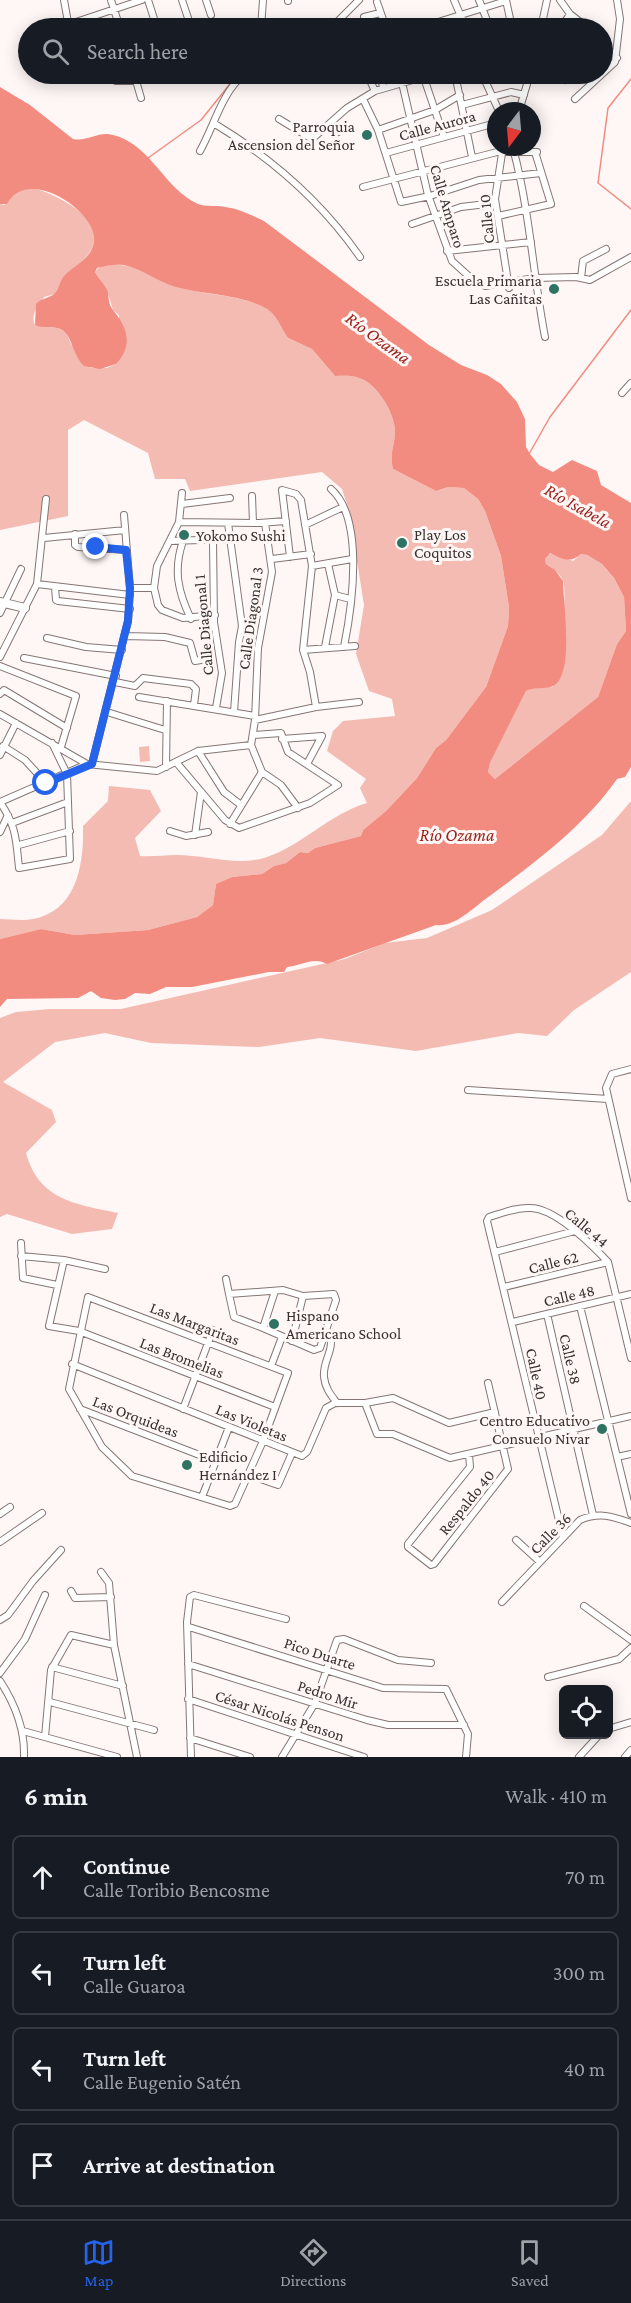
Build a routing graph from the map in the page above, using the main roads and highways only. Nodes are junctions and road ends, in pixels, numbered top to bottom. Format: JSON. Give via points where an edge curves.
{"nodes":[{"id":1,"x":3,"y":602,"type":"edge"},
{"id":2,"x":24,"y":608,"type":"road end"}],
"edges":[{"from":1,"to":2,"type":"main road"}]}
